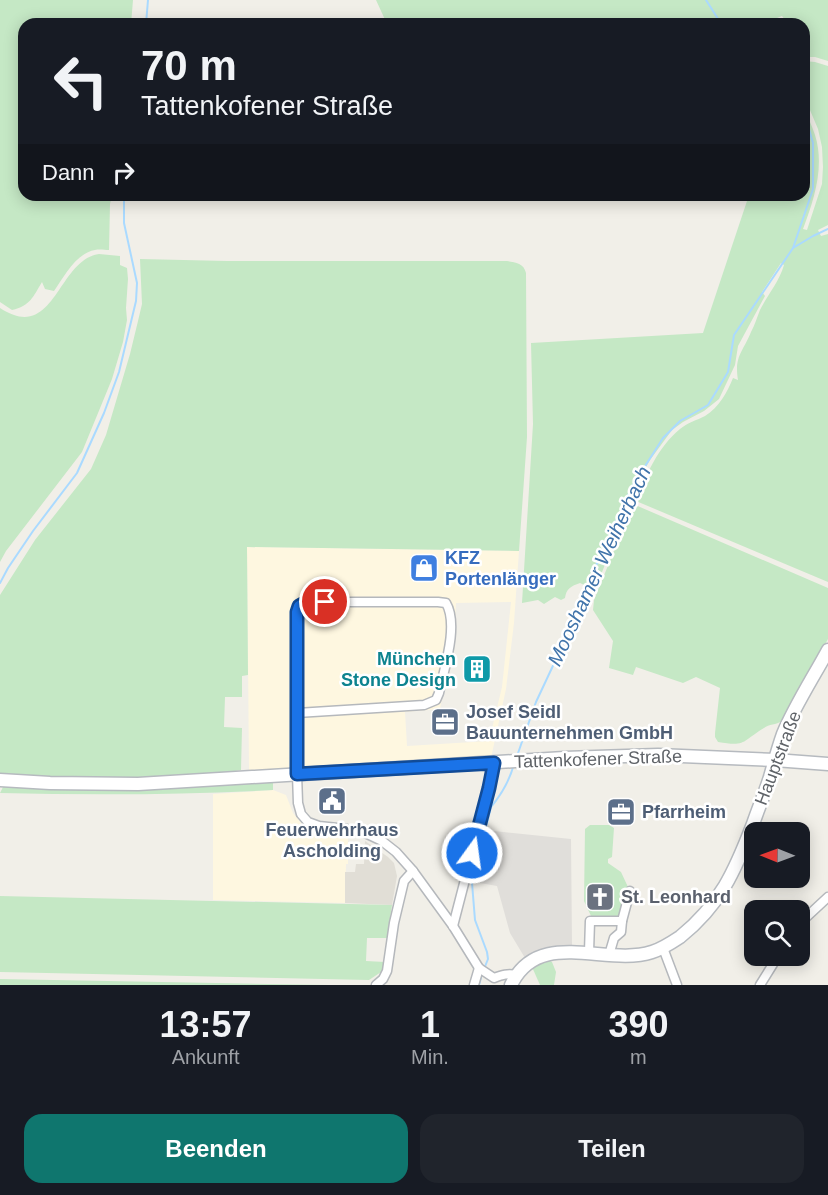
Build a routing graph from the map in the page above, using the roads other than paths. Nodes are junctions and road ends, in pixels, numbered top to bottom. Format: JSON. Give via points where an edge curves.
{"nodes":[{"id":1,"x":825,"y":656,"type":"edge"},
{"id":2,"x":297,"y":712,"type":"junction"},
{"id":3,"x":775,"y":760,"type":"junction"},
{"id":4,"x":500,"y":762,"type":"junction"},
{"id":5,"x":828,"y":764,"type":"edge"},
{"id":6,"x":297,"y":774,"type":"junction"},
{"id":7,"x":0,"y":780,"type":"edge"},
{"id":8,"x":413,"y":872,"type":"junction"},
{"id":9,"x":630,"y":891,"type":"dead end"},
{"id":10,"x":828,"y":897,"type":"edge"},
{"id":11,"x":810,"y":914,"type":"edge"},
{"id":12,"x":622,"y":921,"type":"junction"},
{"id":13,"x":453,"y":926,"type":"junction"},
{"id":14,"x":663,"y":948,"type":"junction"},
{"id":15,"x":589,"y":952,"type":"junction"},
{"id":16,"x":609,"y":955,"type":"junction"},
{"id":17,"x":772,"y":966,"type":"edge"},
{"id":18,"x":488,"y":975,"type":"edge"},
{"id":19,"x":514,"y":980,"type":"edge"},
{"id":20,"x":376,"y":985,"type":"edge"},
{"id":21,"x":474,"y":985,"type":"edge"},
{"id":22,"x":677,"y":985,"type":"edge"},
{"id":23,"x":760,"y":985,"type":"edge"}],
"edges":[{"from":1,"to":3,"type":"main road","name":"Hauptstraße","via":[[784,731]]},
{"from":2,"to":2,"type":"street","via":[[299,606],[306,602],[446,603],[451,616],[450,641],[436,700],[424,705]]},
{"from":2,"to":6,"type":"street"},
{"from":3,"to":4,"type":"main road","name":"Tattenkofener Straße","via":[[658,755]]},
{"from":3,"to":5,"type":"main road","name":"Tattenkofener Straße"},
{"from":3,"to":14,"type":"main road","name":"Hauptstraße","via":[[729,882],[707,911]]},
{"from":4,"to":6,"type":"main road","name":"Tattenkofener Straße"},
{"from":4,"to":13,"type":"street"},
{"from":6,"to":7,"type":"main road","name":"Tattenkofener Straße","via":[[138,784]]},
{"from":6,"to":8,"type":"street","via":[[298,803],[308,822],[365,833],[396,852]]},
{"from":8,"to":13,"type":"street"},
{"from":8,"to":20,"type":"street","via":[[404,881],[387,971]]},
{"from":9,"to":12,"type":"street"},
{"from":10,"to":11,"type":"street"},
{"from":12,"to":15,"type":"street","via":[[590,921]]},
{"from":12,"to":16,"type":"street"},
{"from":13,"to":18,"type":"street"},
{"from":14,"to":16,"type":"main road","name":"Hauptstraße","via":[[642,955]]},
{"from":14,"to":22,"type":"street"},
{"from":15,"to":16,"type":"main road","name":"Hauptstraße"},
{"from":15,"to":19,"type":"main road","name":"Hauptstraße","via":[[547,955],[526,965]]},
{"from":17,"to":23,"type":"street"},
{"from":18,"to":19,"type":"street","via":[[511,974]]},
{"from":18,"to":21,"type":"street"}]}
